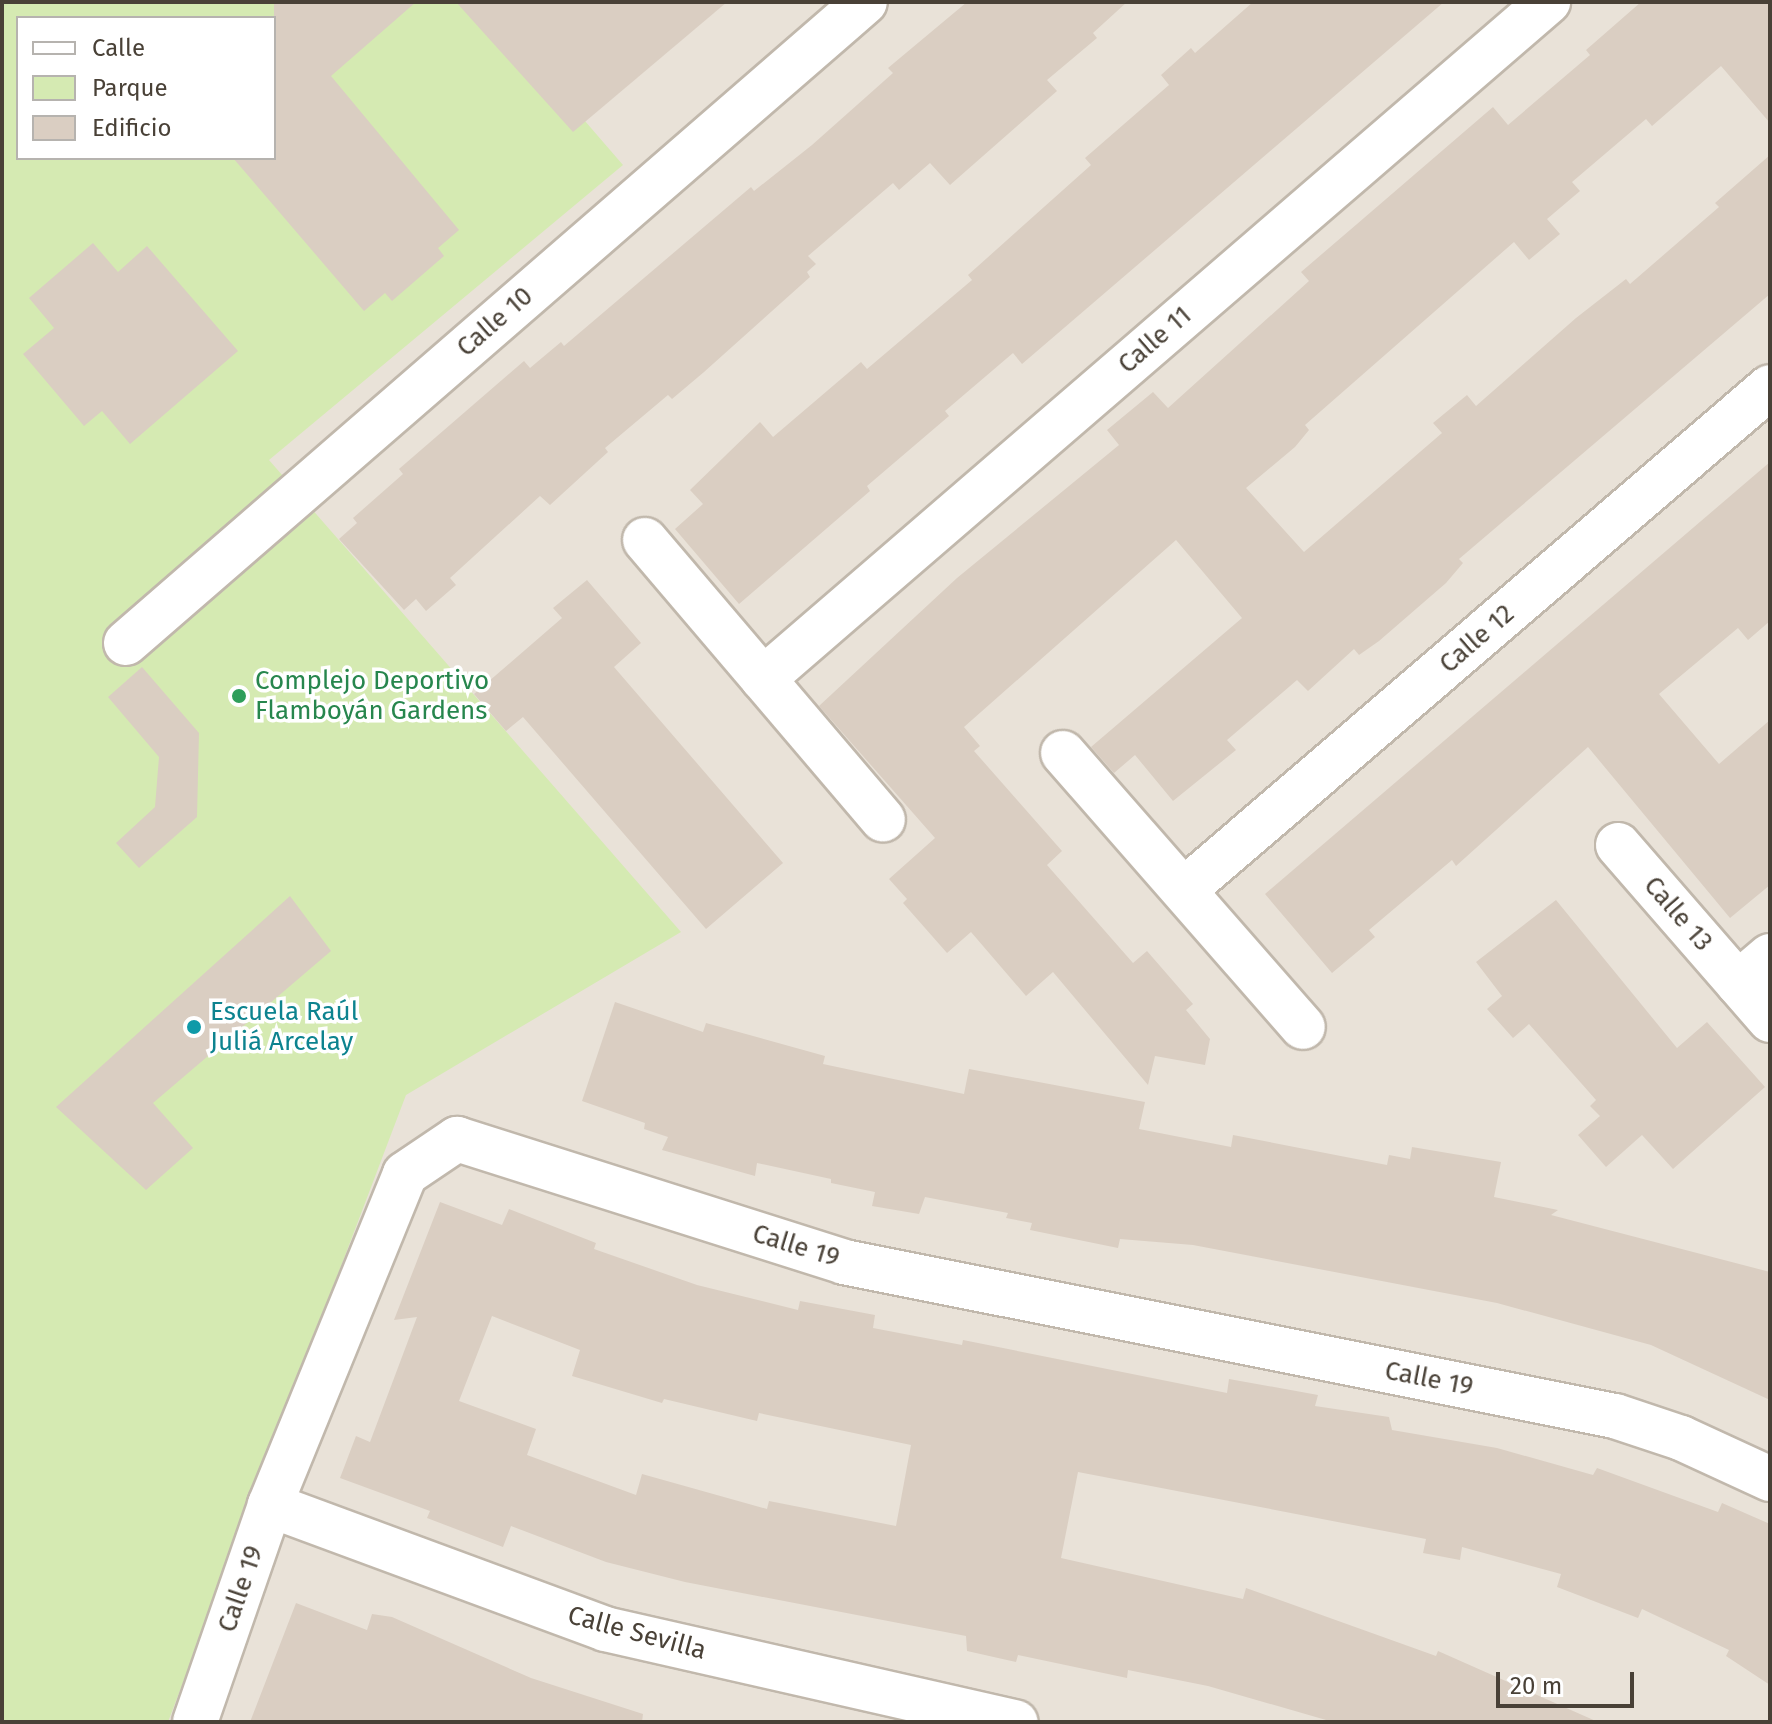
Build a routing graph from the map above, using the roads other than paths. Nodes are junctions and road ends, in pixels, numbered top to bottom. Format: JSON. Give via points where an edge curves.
{"nodes":[{"id":1,"x":865,"y":2,"type":"edge"},
{"id":2,"x":1548,"y":2,"type":"edge"},
{"id":3,"x":1770,"y":387,"type":"edge"},
{"id":4,"x":645,"y":540,"type":"dead end"},
{"id":5,"x":126,"y":643,"type":"dead end"},
{"id":6,"x":763,"y":679,"type":"junction"},
{"id":7,"x":1063,"y":753,"type":"dead end"},
{"id":8,"x":883,"y":820,"type":"dead end"},
{"id":9,"x":1618,"y":845,"type":"dead end"},
{"id":10,"x":1184,"y":890,"type":"junction"},
{"id":11,"x":1754,"y":970,"type":"edge"},
{"id":12,"x":1770,"y":1020,"type":"edge"},
{"id":13,"x":1303,"y":1027,"type":"dead end"},
{"id":14,"x":1770,"y":1479,"type":"edge"},
{"id":15,"x":270,"y":1505,"type":"junction"},
{"id":16,"x":195,"y":1722,"type":"edge"},
{"id":17,"x":1016,"y":1722,"type":"edge"}],
"edges":[{"from":1,"to":5,"type":"street","name":"Calle 10"},
{"from":2,"to":6,"type":"street","name":"Calle 11"},
{"from":3,"to":10,"type":"street","name":"Calle 12"},
{"from":4,"to":6,"type":"street"},
{"from":6,"to":8,"type":"street"},
{"from":7,"to":10,"type":"street"},
{"from":9,"to":11,"type":"street","name":"Calle 13"},
{"from":10,"to":13,"type":"street"},
{"from":11,"to":12,"type":"street","name":"Calle 13"},
{"from":14,"to":15,"type":"street","name":"Calle 19","via":[[1681,1438],[1615,1416],[844,1262],[457,1139],[405,1174]]},
{"from":15,"to":16,"type":"street","name":"Calle 19"},
{"from":15,"to":17,"type":"street","name":"Calle Sevilla","via":[[605,1629]]}]}
